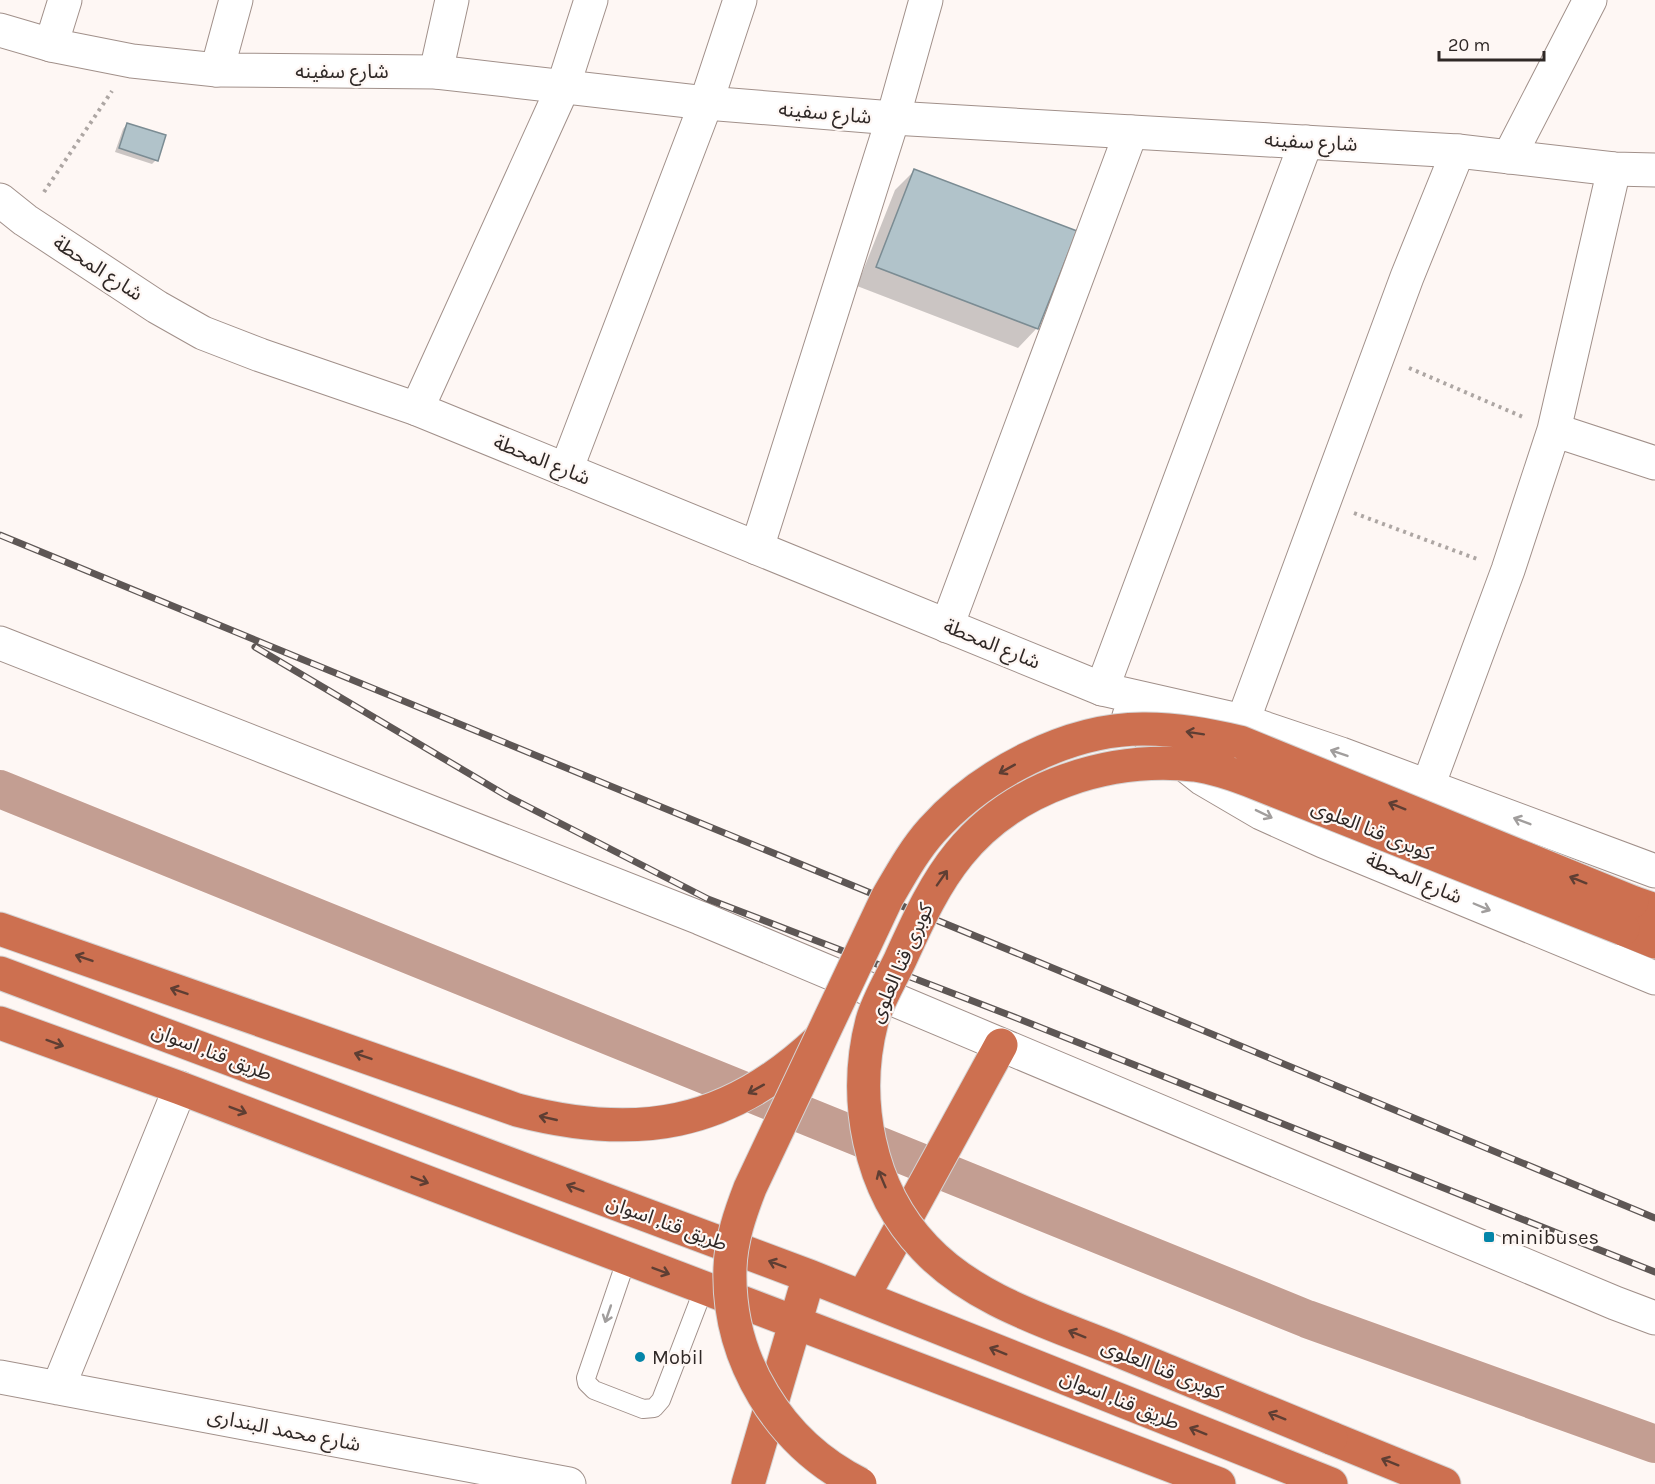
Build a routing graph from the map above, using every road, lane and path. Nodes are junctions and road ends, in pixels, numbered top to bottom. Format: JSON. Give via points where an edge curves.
{"nodes":[{"id":1,"x":65,"y":0,"type":"edge"},
{"id":2,"x":236,"y":0,"type":"edge"},
{"id":3,"x":452,"y":0,"type":"edge"},
{"id":4,"x":591,"y":0,"type":"edge"},
{"id":5,"x":740,"y":0,"type":"edge"},
{"id":6,"x":926,"y":0,"type":"edge"},
{"id":7,"x":1590,"y":0,"type":"edge"},
{"id":8,"x":0,"y":30,"type":"edge"},
{"id":9,"x":51,"y":45,"type":"junction"},
{"id":10,"x":132,"y":61,"type":"junction"},
{"id":11,"x":217,"y":70,"type":"junction"},
{"id":12,"x":436,"y":72,"type":"junction"},
{"id":13,"x":562,"y":87,"type":"junction"},
{"id":14,"x":706,"y":103,"type":"junction"},
{"id":15,"x":893,"y":118,"type":"junction"},
{"id":16,"x":1131,"y":132,"type":"junction"},
{"id":17,"x":1306,"y":142,"type":"junction"},
{"id":18,"x":1458,"y":151,"type":"junction"},
{"id":19,"x":1509,"y":157,"type":"junction"},
{"id":20,"x":1614,"y":169,"type":"junction"},
{"id":21,"x":1655,"y":170,"type":"edge"},
{"id":22,"x":0,"y":200,"type":"edge"},
{"id":23,"x":13,"y":220,"type":"edge"},
{"id":24,"x":1380,"y":355,"type":"junction"},
{"id":25,"x":417,"y":409,"type":"junction"},
{"id":26,"x":1554,"y":430,"type":"junction"},
{"id":27,"x":1655,"y":463,"type":"edge"},
{"id":28,"x":566,"y":470,"type":"junction"},
{"id":29,"x":1324,"y":501,"type":"junction"},
{"id":30,"x":757,"y":548,"type":"junction"},
{"id":31,"x":1508,"y":570,"type":"junction"},
{"id":32,"x":947,"y":626,"type":"junction"},
{"id":33,"x":0,"y":643,"type":"edge"},
{"id":34,"x":1102,"y":689,"type":"junction"},
{"id":35,"x":1243,"y":721,"type":"junction"},
{"id":36,"x":1428,"y":786,"type":"junction"},
{"id":37,"x":1655,"y":871,"type":"edge"},
{"id":38,"x":1637,"y":914,"type":"edge"},
{"id":39,"x":0,"y":929,"type":"edge"},
{"id":40,"x":1655,"y":942,"type":"edge"},
{"id":41,"x":0,"y":973,"type":"edge"},
{"id":42,"x":1655,"y":978,"type":"edge"},
{"id":43,"x":0,"y":1023,"type":"edge"},
{"id":44,"x":819,"y":1040,"type":"junction"},
{"id":45,"x":1001,"y":1045,"type":"junction"},
{"id":46,"x":180,"y":1088,"type":"junction"},
{"id":47,"x":643,"y":1214,"type":"junction"},
{"id":48,"x":720,"y":1243,"type":"junction"},
{"id":49,"x":627,"y":1258,"type":"junction"},
{"id":50,"x":809,"y":1276,"type":"junction"},
{"id":51,"x":704,"y":1288,"type":"junction"},
{"id":52,"x":863,"y":1297,"type":"junction"},
{"id":53,"x":1655,"y":1318,"type":"edge"},
{"id":54,"x":795,"y":1323,"type":"junction"},
{"id":55,"x":0,"y":1377,"type":"edge"},
{"id":56,"x":58,"y":1388,"type":"junction"},
{"id":57,"x":569,"y":1484,"type":"edge"},
{"id":58,"x":748,"y":1484,"type":"edge"},
{"id":59,"x":860,"y":1484,"type":"edge"},
{"id":60,"x":1219,"y":1484,"type":"edge"},
{"id":61,"x":1330,"y":1484,"type":"edge"},
{"id":62,"x":1444,"y":1484,"type":"edge"}],
"edges":[{"from":1,"to":9,"type":"street"},
{"from":2,"to":11,"type":"street"},
{"from":3,"to":12,"type":"street"},
{"from":4,"to":13,"type":"street"},
{"from":5,"to":14,"type":"street"},
{"from":6,"to":15,"type":"street"},
{"from":7,"to":19,"type":"street"},
{"from":8,"to":9,"type":"street","name":"شارع سفينه"},
{"from":9,"to":10,"type":"street","name":"شارع سفينه"},
{"from":10,"to":11,"type":"street","name":"شارع سفينه"},
{"from":10,"to":23,"type":"path"},
{"from":11,"to":12,"type":"street","name":"شارع سفينه"},
{"from":12,"to":13,"type":"street","name":"شارع سفينه"},
{"from":13,"to":14,"type":"street","name":"شارع سفينه"},
{"from":13,"to":25,"type":"street"},
{"from":14,"to":15,"type":"street","name":"شارع سفينه"},
{"from":14,"to":28,"type":"street"},
{"from":15,"to":16,"type":"street","name":"شارع سفينه"},
{"from":15,"to":30,"type":"street"},
{"from":16,"to":17,"type":"street","name":"شارع سفينه"},
{"from":16,"to":32,"type":"street"},
{"from":17,"to":18,"type":"street","name":"شارع سفينه"},
{"from":17,"to":34,"type":"street"},
{"from":18,"to":19,"type":"street","name":"شارع سفينه"},
{"from":18,"to":24,"type":"street"},
{"from":19,"to":20,"type":"street","name":"شارع سفينه"},
{"from":20,"to":21,"type":"street","name":"شارع سفينه"},
{"from":20,"to":26,"type":"street"},
{"from":22,"to":23,"type":"street","name":"شارع المحطة"},
{"from":23,"to":25,"type":"street","name":"شارع المحطة","via":[[202,333]]},
{"from":24,"to":26,"type":"path"},
{"from":24,"to":29,"type":"street"},
{"from":25,"to":28,"type":"street","name":"شارع المحطة"},
{"from":26,"to":27,"type":"street"},
{"from":26,"to":31,"type":"street"},
{"from":28,"to":30,"type":"street","name":"شارع المحطة"},
{"from":29,"to":31,"type":"path"},
{"from":29,"to":35,"type":"street"},
{"from":30,"to":32,"type":"street","name":"شارع المحطة"},
{"from":31,"to":36,"type":"street"},
{"from":32,"to":34,"type":"street","name":"شارع المحطة"},
{"from":33,"to":45,"type":"street","via":[[700,918]]},
{"from":34,"to":35,"type":"street","name":"شارع المحطة"},
{"from":34,"to":42,"type":"street","name":"شارع المحطة","one_way":true,"via":[[1150,737],[1203,778],[1261,813]]},
{"from":36,"to":35,"type":"street","name":"شارع المحطة","one_way":true},
{"from":37,"to":36,"type":"street","name":"شارع المحطة","one_way":true},
{"from":38,"to":40,"type":"highway","name":"كوبرى قنا العلوى"},
{"from":38,"to":44,"type":"highway","name":"كوبرى قنا العلوى","one_way":true,"bridge":true,"via":[[1240,742],[1192,731],[1143,729],[1094,735],[1046,749],[1002,771],[932,830],[907,862],[887,898]]},
{"from":62,"to":38,"type":"highway","name":"كوبرى قنا العلوى","one_way":true,"bridge":true,"via":[[1044,1320],[957,1276],[924,1248],[881,1179],[863,1099],[864,1058],[873,1017],[918,919],[960,852],[1020,801],[1055,783],[1132,766],[1197,765],[1238,777]]},
{"from":44,"to":39,"type":"highway","one_way":true,"via":[[764,1084],[700,1114],[629,1126],[591,1125],[517,1110]]},
{"from":47,"to":41,"type":"highway","name":"طريق قنا, اسوان","one_way":true},
{"from":43,"to":46,"type":"highway","one_way":true},
{"from":44,"to":59,"type":"highway","name":"كوبرى قنا العلوى","bridge":true,"via":[[736,1226],[730,1266],[731,1307],[751,1375],[778,1418],[806,1447]]},
{"from":45,"to":52,"type":"highway"},
{"from":45,"to":53,"type":"street"},
{"from":46,"to":49,"type":"highway","one_way":true},
{"from":46,"to":56,"type":"street"},
{"from":47,"to":48,"type":"highway","name":"طريق قنا, اسوان"},
{"from":47,"to":49,"type":"highway"},
{"from":50,"to":48,"type":"highway","name":"طريق قنا, اسوان","one_way":true},
{"from":48,"to":51,"type":"highway"},
{"from":49,"to":51,"type":"highway","one_way":true},
{"from":49,"to":51,"type":"lane","one_way":true,"via":[[586,1378],[594,1390],[643,1409],[654,1408],[661,1400]]},
{"from":50,"to":52,"type":"highway","name":"طريق قنا, اسوان"},
{"from":50,"to":54,"type":"highway"},
{"from":51,"to":54,"type":"highway"},
{"from":61,"to":52,"type":"highway","name":"طريق قنا, اسوان","one_way":true},
{"from":54,"to":58,"type":"highway"},
{"from":54,"to":60,"type":"highway"},
{"from":55,"to":56,"type":"street","name":"شارع محمد البندارى"},
{"from":56,"to":57,"type":"street","name":"شارع محمد البندارى"}]}
